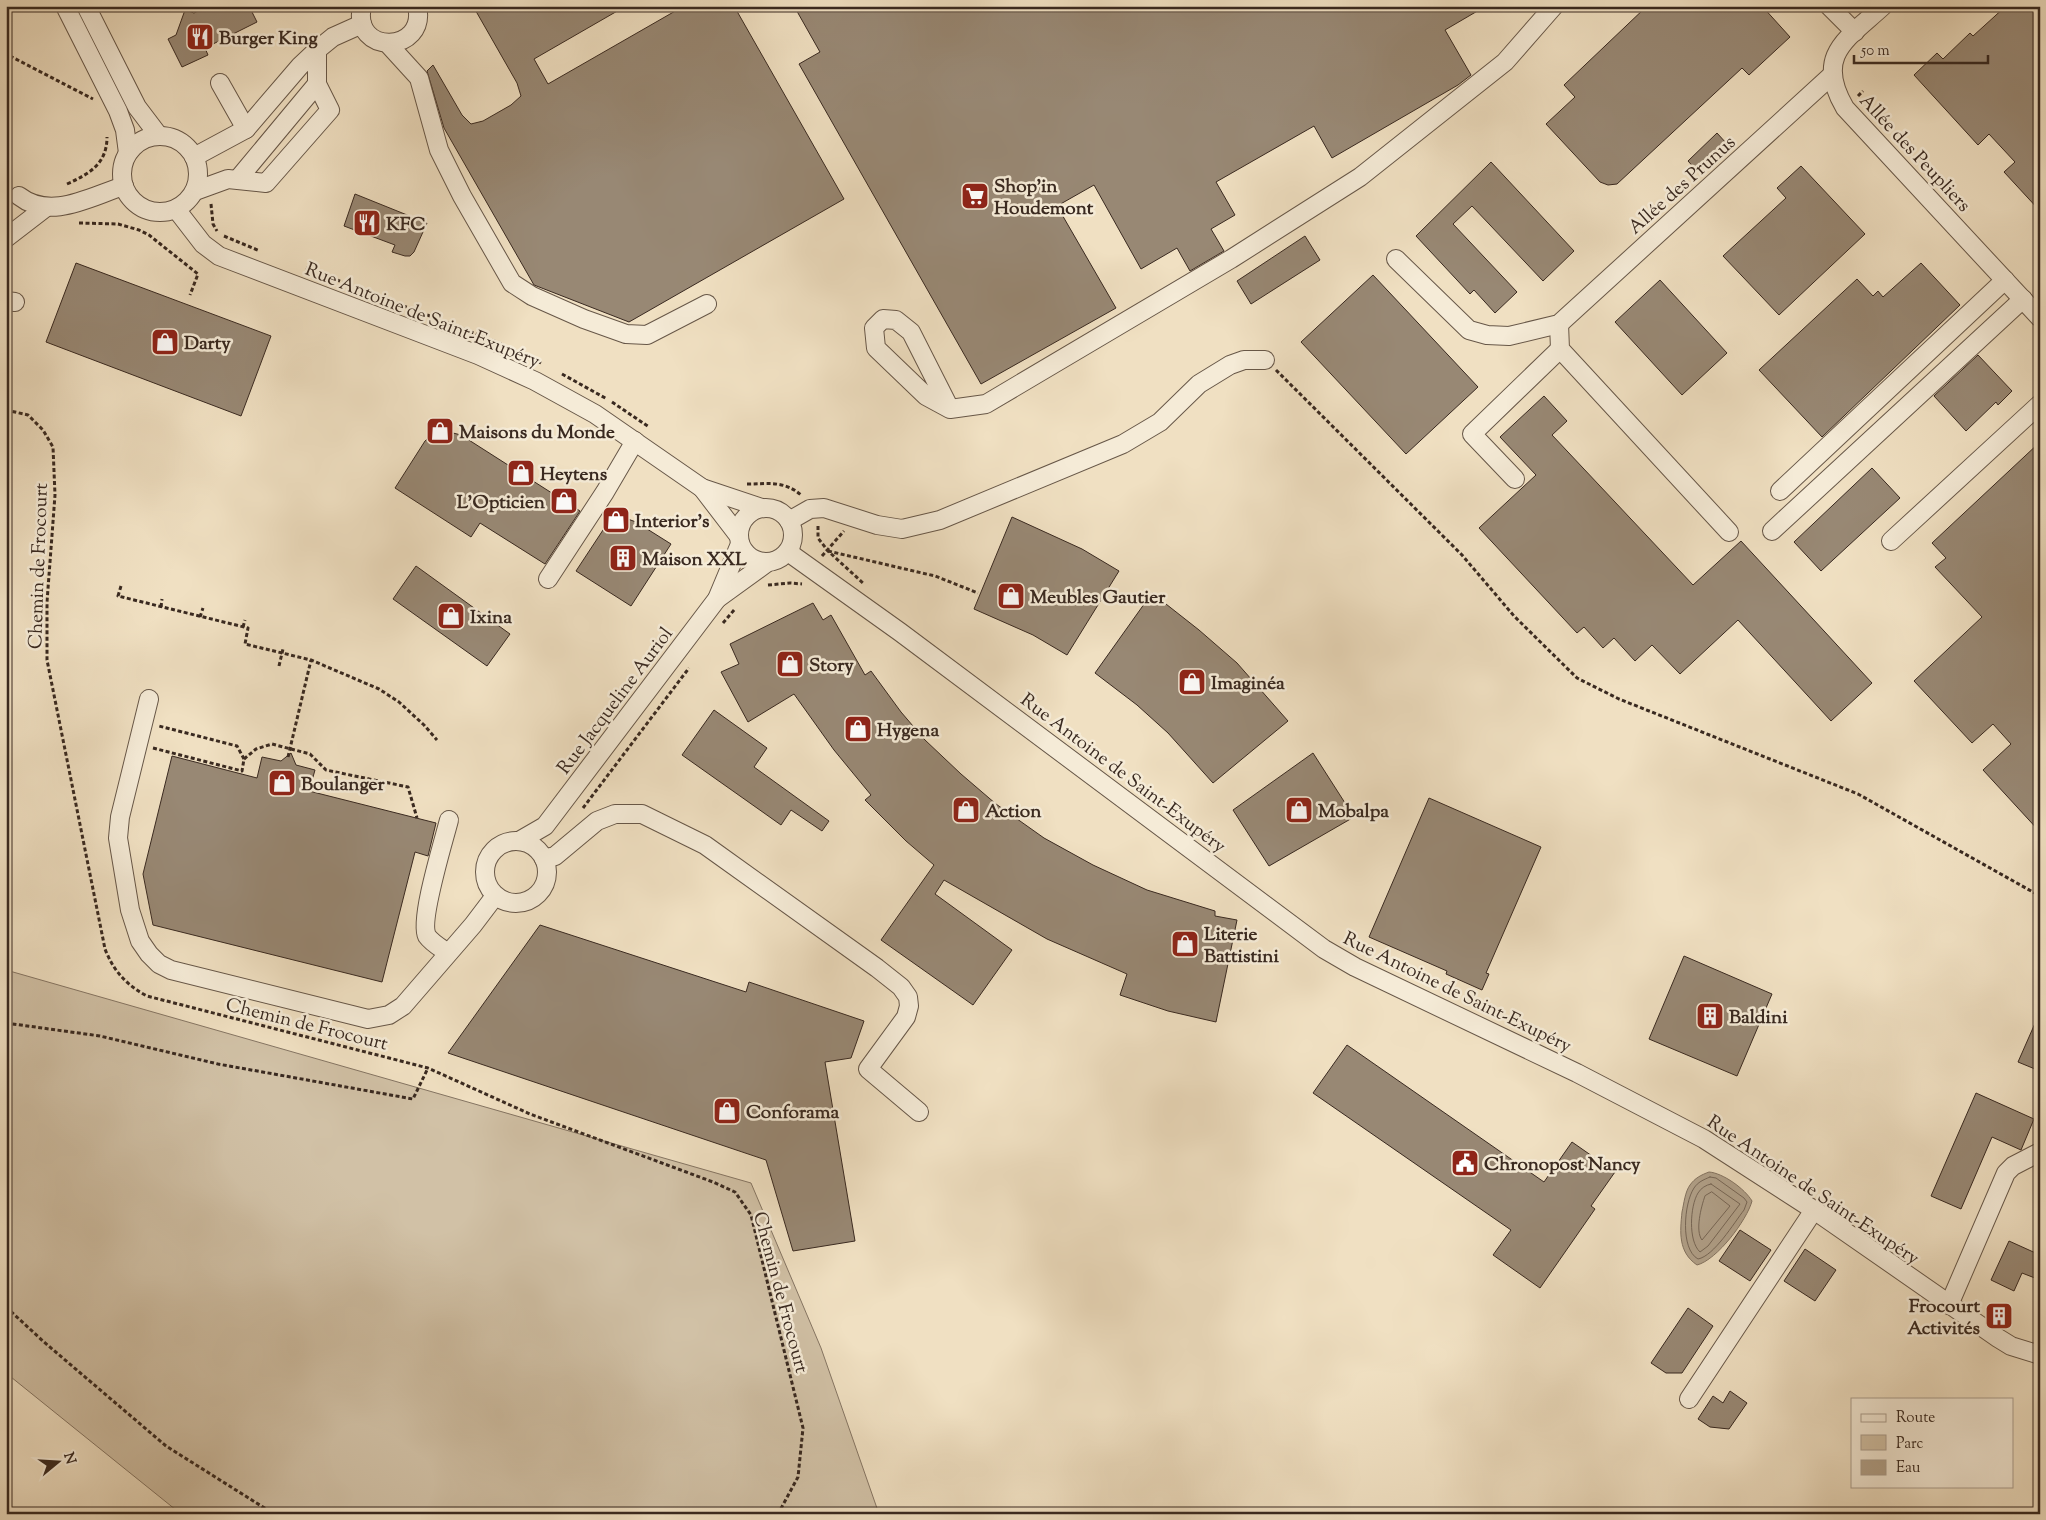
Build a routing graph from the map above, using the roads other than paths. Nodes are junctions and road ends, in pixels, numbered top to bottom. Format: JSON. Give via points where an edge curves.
{"nodes":[{"id":1,"x":65,"y":6,"type":"edge"},
{"id":2,"x":86,"y":6,"type":"edge"},
{"id":3,"x":417,"y":6,"type":"edge"},
{"id":4,"x":1554,"y":6,"type":"edge"},
{"id":5,"x":1829,"y":6,"type":"edge"},
{"id":6,"x":1883,"y":6,"type":"edge"},
{"id":7,"x":362,"y":15,"type":"edge"},
{"id":8,"x":1855,"y":32,"type":"junction"},
{"id":9,"x":388,"y":44,"type":"junction"},
{"id":10,"x":317,"y":50,"type":"junction"},
{"id":11,"x":1832,"y":75,"type":"junction"},
{"id":12,"x":220,"y":83,"type":"dead end"},
{"id":13,"x":317,"y":84,"type":"junction"},
{"id":14,"x":246,"y":128,"type":"junction"},
{"id":15,"x":159,"y":136,"type":"junction"},
{"id":16,"x":128,"y":153,"type":"junction"},
{"id":17,"x":194,"y":157,"type":"junction"},
{"id":18,"x":238,"y":179,"type":"junction"},
{"id":19,"x":124,"y":186,"type":"junction"},
{"id":20,"x":195,"y":191,"type":"junction"},
{"id":21,"x":19,"y":196,"type":"dead end"},
{"id":22,"x":45,"y":208,"type":"junction"},
{"id":23,"x":176,"y":209,"type":"junction"},
{"id":24,"x":6,"y":238,"type":"edge"},
{"id":25,"x":1396,"y":260,"type":"dead end"},
{"id":26,"x":2005,"y":280,"type":"junction"},
{"id":27,"x":2022,"y":300,"type":"junction"},
{"id":28,"x":707,"y":304,"type":"dead end"},
{"id":29,"x":2040,"y":318,"type":"edge"},
{"id":30,"x":1559,"y":324,"type":"junction"},
{"id":31,"x":1560,"y":349,"type":"junction"},
{"id":32,"x":1265,"y":360,"type":"road end"},
{"id":33,"x":2040,"y":404,"type":"edge"},
{"id":34,"x":950,"y":409,"type":"junction"},
{"id":35,"x":635,"y":441,"type":"junction"},
{"id":36,"x":1515,"y":479,"type":"dead end"},
{"id":37,"x":702,"y":488,"type":"junction"},
{"id":38,"x":1780,"y":491,"type":"dead end"},
{"id":39,"x":762,"y":508,"type":"junction"},
{"id":40,"x":789,"y":521,"type":"junction"},
{"id":41,"x":1772,"y":531,"type":"dead end"},
{"id":42,"x":1728,"y":532,"type":"dead end"},
{"id":43,"x":739,"y":539,"type":"junction"},
{"id":44,"x":1891,"y":541,"type":"dead end"},
{"id":45,"x":788,"y":552,"type":"junction"},
{"id":46,"x":768,"y":562,"type":"junction"},
{"id":47,"x":548,"y":579,"type":"dead end"},
{"id":48,"x":717,"y":599,"type":"junction"},
{"id":49,"x":149,"y":699,"type":"dead end"},
{"id":50,"x":449,"y":820,"type":"dead end"},
{"id":51,"x":545,"y":826,"type":"junction"},
{"id":52,"x":519,"y":841,"type":"junction"},
{"id":53,"x":542,"y":856,"type":"junction"},
{"id":54,"x":495,"y":896,"type":"junction"},
{"id":55,"x":448,"y":953,"type":"junction"},
{"id":56,"x":920,"y":1112,"type":"dead end"},
{"id":57,"x":2040,"y":1152,"type":"edge"},
{"id":58,"x":1814,"y":1210,"type":"junction"},
{"id":59,"x":1949,"y":1305,"type":"junction"},
{"id":60,"x":2040,"y":1355,"type":"edge"},
{"id":61,"x":1689,"y":1399,"type":"dead end"}],
"edges":[{"from":1,"to":16,"type":"street","via":[[122,120]]},
{"from":2,"to":15,"type":"street","via":[[137,107]]},
{"from":3,"to":9,"type":"street","via":[[414,30],[403,40]]},
{"from":4,"to":34,"type":"street","via":[[1505,62],[1360,177],[1231,259],[986,404]]},
{"from":5,"to":8,"type":"street"},
{"from":6,"to":8,"type":"street"},
{"from":7,"to":9,"type":"street","via":[[365,30],[375,40]]},
{"from":7,"to":10,"type":"street"},
{"from":8,"to":11,"type":"street","via":[[1837,52]]},
{"from":9,"to":28,"type":"street","via":[[419,78],[438,150],[512,283],[584,320],[626,334],[647,335]]},
{"from":10,"to":13,"type":"street"},
{"from":10,"to":14,"type":"street"},
{"from":11,"to":26,"type":"street","name":"Allée des Peupliers","via":[[1845,108]]},
{"from":11,"to":30,"type":"street","name":"Allée des Prunus"},
{"from":12,"to":14,"type":"street"},
{"from":13,"to":18,"type":"street"},
{"from":13,"to":18,"type":"street","via":[[330,110],[266,183]]},
{"from":14,"to":17,"type":"street"},
{"from":15,"to":16,"type":"street","via":[[142,140]]},
{"from":15,"to":17,"type":"street","via":[[176,139]]},
{"from":16,"to":19,"type":"street","via":[[123,169]]},
{"from":17,"to":20,"type":"street","via":[[198,168]]},
{"from":18,"to":20,"type":"street"},
{"from":19,"to":22,"type":"street","via":[[73,204]]},
{"from":19,"to":23,"type":"street","via":[[129,196],[145,209],[155,212]]},
{"from":20,"to":23,"type":"street"},
{"from":21,"to":22,"type":"street"},
{"from":22,"to":24,"type":"street"},
{"from":23,"to":35,"type":"street","name":"Rue Antoine de Saint-Exupéry","via":[[200,240],[219,256],[494,362],[595,414]]},
{"from":25,"to":30,"type":"street","via":[[1469,330],[1509,336]]},
{"from":26,"to":27,"type":"street","name":"Allée des Peupliers"},
{"from":26,"to":38,"type":"street"},
{"from":27,"to":29,"type":"street","name":"Allée des Peupliers"},
{"from":27,"to":41,"type":"street"},
{"from":30,"to":31,"type":"street"},
{"from":31,"to":36,"type":"street","via":[[1472,434]]},
{"from":31,"to":42,"type":"street"},
{"from":32,"to":40,"type":"street","via":[[1244,360],[1212,376],[1199,384],[1160,422],[1123,444],[940,520],[902,529],[824,508],[810,509]]},
{"from":33,"to":44,"type":"street"},
{"from":34,"to":34,"type":"street","via":[[926,396],[876,348],[874,328],[883,319],[896,320],[911,332]]},
{"from":35,"to":37,"type":"street","name":"Rue Antoine de Saint-Exupéry"},
{"from":35,"to":47,"type":"street"},
{"from":37,"to":39,"type":"street","name":"Rue Antoine de Saint-Exupéry"},
{"from":37,"to":43,"type":"street","name":"Rue Antoine de Saint-Exupéry"},
{"from":39,"to":40,"type":"street","via":[[776,510]]},
{"from":39,"to":43,"type":"street","via":[[753,511],[740,525]]},
{"from":40,"to":45,"type":"street","via":[[793,538]]},
{"from":43,"to":46,"type":"street","via":[[745,554]]},
{"from":43,"to":48,"type":"street","name":"Rue Jacqueline Auriol"},
{"from":45,"to":46,"type":"street"},
{"from":45,"to":58,"type":"street","name":"Rue Antoine de Saint-Exupéry","via":[[1324,948],[1355,967],[1670,1120],[1734,1157]]},
{"from":46,"to":48,"type":"street","name":"Rue Jacqueline Auriol"},
{"from":48,"to":51,"type":"street","name":"Rue Jacqueline Auriol"},
{"from":49,"to":55,"type":"street","via":[[120,817],[118,838],[130,910],[140,941],[159,964],[171,970],[368,1019],[389,1015],[403,1006]]},
{"from":50,"to":55,"type":"street","via":[[426,912],[425,929],[431,941]]},
{"from":51,"to":52,"type":"street"},
{"from":51,"to":53,"type":"street"},
{"from":52,"to":53,"type":"street","via":[[535,848]]},
{"from":52,"to":54,"type":"street","via":[[502,844],[486,863],[485,881]]},
{"from":53,"to":54,"type":"street","via":[[547,870],[546,881],[535,898],[518,904]]},
{"from":53,"to":56,"type":"street","via":[[555,856],[597,820],[615,814],[642,814],[686,834],[740,868],[901,987],[910,1006],[906,1017],[868,1070]]},
{"from":54,"to":55,"type":"street"},
{"from":57,"to":59,"type":"street","via":[[2006,1173]]},
{"from":58,"to":59,"type":"street","name":"Rue Antoine de Saint-Exupéry"},
{"from":58,"to":61,"type":"street"},
{"from":59,"to":60,"type":"street","name":"Rue Antoine de Saint-Exupéry","via":[[2011,1346]]}]}
